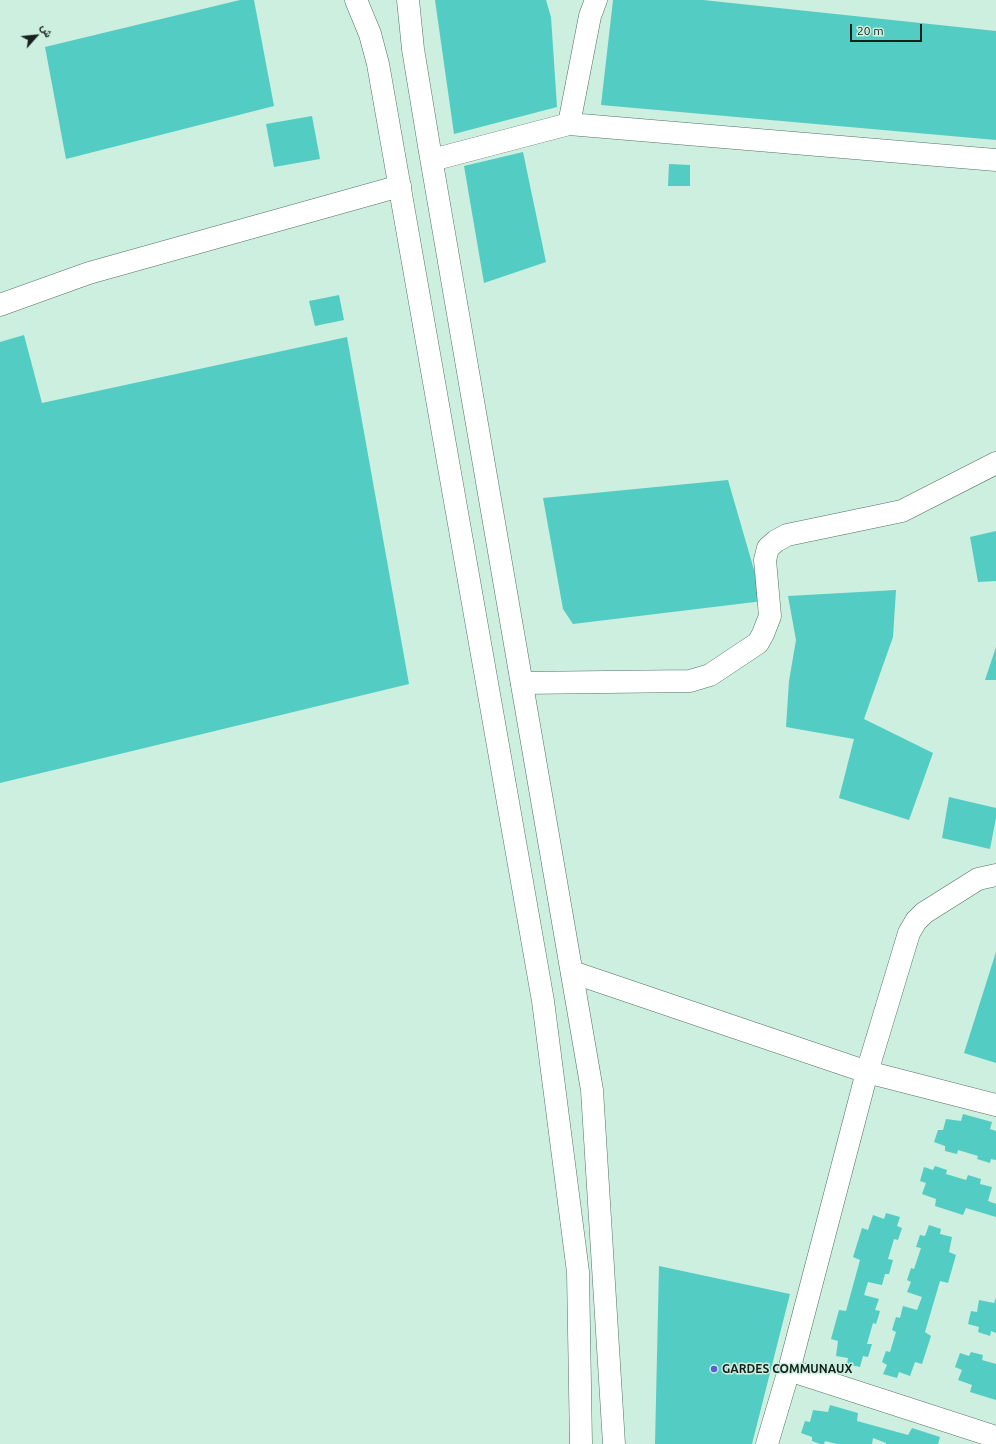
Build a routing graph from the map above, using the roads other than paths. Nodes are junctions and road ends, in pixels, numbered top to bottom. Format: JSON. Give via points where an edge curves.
{"nodes":[{"id":1,"x":356,"y":0,"type":"edge"},
{"id":2,"x":408,"y":0,"type":"edge"},
{"id":3,"x":596,"y":0,"type":"edge"},
{"id":4,"x":569,"y":124,"type":"junction"},
{"id":5,"x":432,"y":160,"type":"junction"},
{"id":6,"x":996,"y":160,"type":"edge"},
{"id":7,"x":400,"y":186,"type":"junction"},
{"id":8,"x":0,"y":305,"type":"edge"},
{"id":9,"x":996,"y":463,"type":"edge"},
{"id":10,"x":522,"y":683,"type":"junction"},
{"id":11,"x":996,"y":875,"type":"edge"},
{"id":12,"x":572,"y":972,"type":"junction"},
{"id":13,"x":867,"y":1072,"type":"junction"},
{"id":14,"x":996,"y":1105,"type":"edge"},
{"id":15,"x":789,"y":1370,"type":"junction"},
{"id":16,"x":988,"y":1438,"type":"edge"},
{"id":17,"x":581,"y":1444,"type":"edge"},
{"id":18,"x":614,"y":1444,"type":"edge"},
{"id":19,"x":767,"y":1444,"type":"edge"}],
"edges":[{"from":1,"to":7,"type":"street","via":[[370,34],[378,64]]},
{"from":2,"to":5,"type":"street","via":[[413,49]]},
{"from":3,"to":4,"type":"street","via":[[590,16]]},
{"from":4,"to":5,"type":"street"},
{"from":4,"to":6,"type":"street"},
{"from":5,"to":10,"type":"street"},
{"from":7,"to":8,"type":"street","via":[[89,273]]},
{"from":7,"to":17,"type":"street","via":[[543,1001],[578,1272]]},
{"from":9,"to":10,"type":"street","via":[[902,512],[787,535],[776,541],[768,548],[765,560],[770,616],[764,634],[758,643],[710,675],[690,681]]},
{"from":10,"to":12,"type":"street"},
{"from":11,"to":13,"type":"street","via":[[978,879],[924,913],[916,921],[909,933]]},
{"from":12,"to":13,"type":"street"},
{"from":12,"to":18,"type":"street","via":[[592,1090]]},
{"from":13,"to":14,"type":"street"},
{"from":13,"to":15,"type":"street"},
{"from":15,"to":16,"type":"street"},
{"from":15,"to":19,"type":"street"}]}
